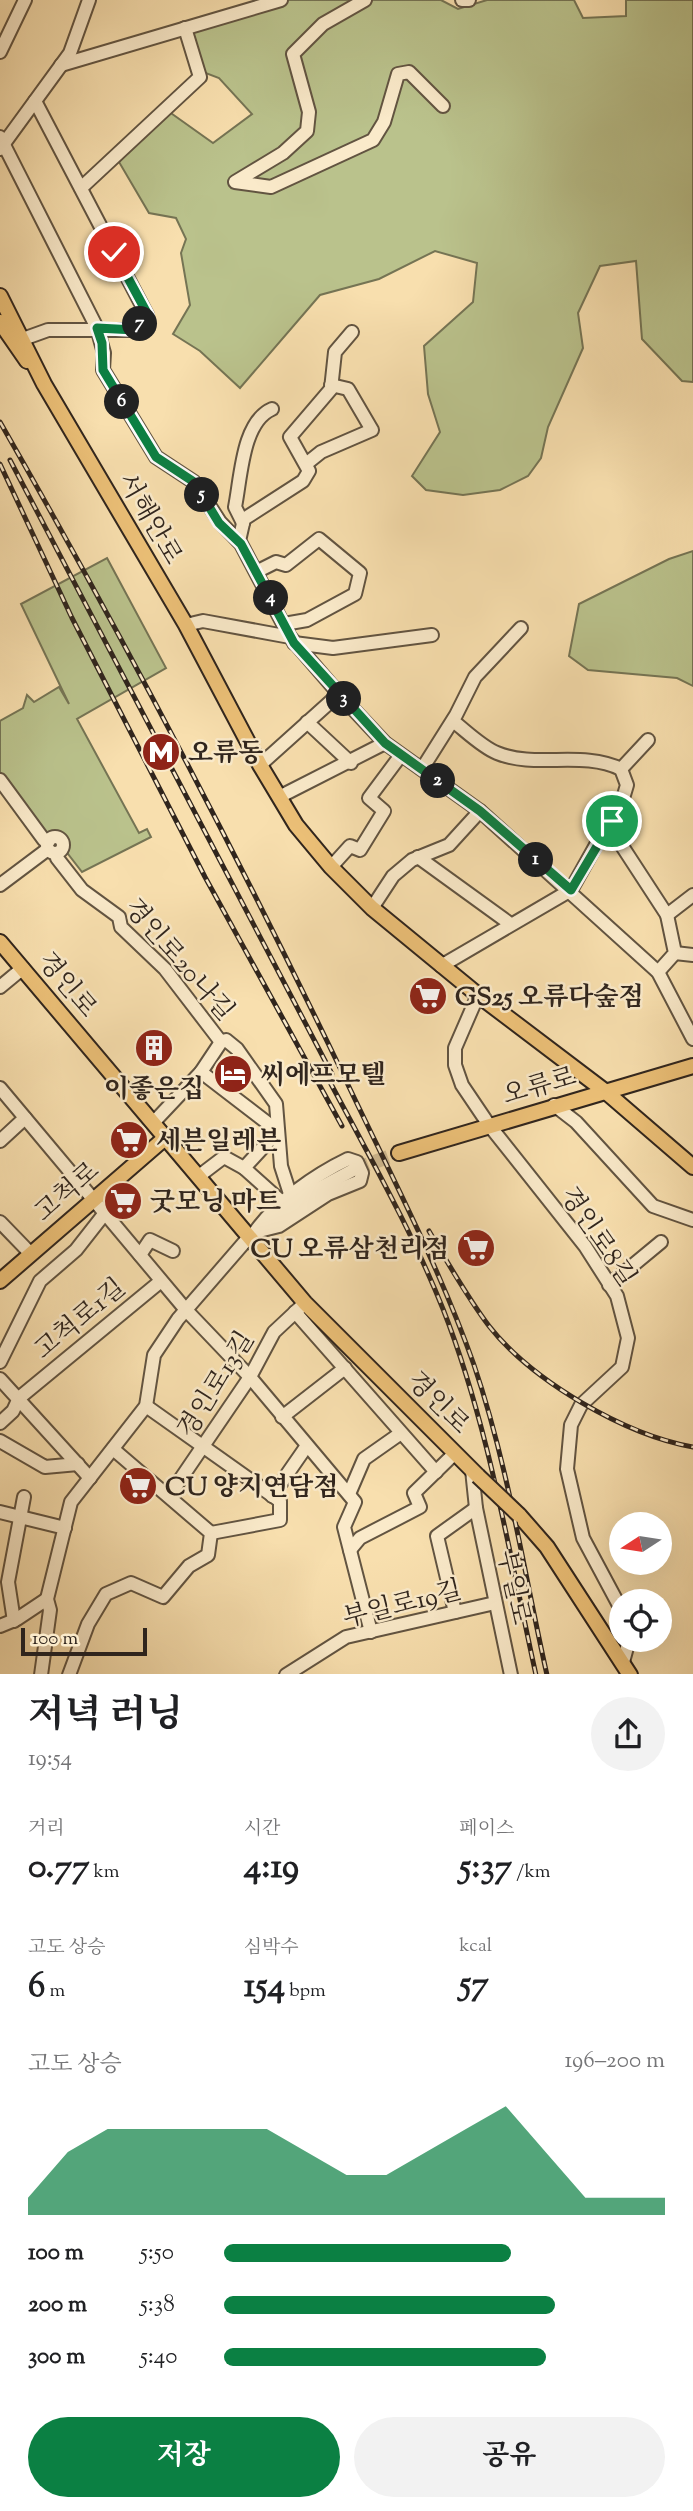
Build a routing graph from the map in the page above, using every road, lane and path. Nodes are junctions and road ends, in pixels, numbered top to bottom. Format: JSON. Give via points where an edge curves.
{"nodes":[{"id":1,"x":25,"y":0,"type":"edge"},
{"id":2,"x":89,"y":0,"type":"edge"},
{"id":3,"x":281,"y":0,"type":"edge"},
{"id":4,"x":365,"y":0,"type":"edge"},
{"id":5,"x":462,"y":0,"type":"edge"},
{"id":6,"x":469,"y":0,"type":"edge"},
{"id":7,"x":185,"y":28,"type":"junction"},
{"id":8,"x":0,"y":52,"type":"edge"},
{"id":9,"x":61,"y":65,"type":"junction"},
{"id":10,"x":35,"y":102,"type":"junction"},
{"id":11,"x":443,"y":106,"type":"dead end"},
{"id":12,"x":1,"y":144,"type":"edge"},
{"id":13,"x":81,"y":188,"type":"junction"},
{"id":14,"x":0,"y":296,"type":"edge"},
{"id":15,"x":0,"y":321,"type":"edge"},
{"id":16,"x":97,"y":328,"type":"junction"},
{"id":17,"x":352,"y":332,"type":"dead end"},
{"id":18,"x":23,"y":339,"type":"junction"},
{"id":19,"x":44,"y":384,"type":"junction"},
{"id":20,"x":331,"y":385,"type":"junction"},
{"id":21,"x":272,"y":409,"type":"dead end"},
{"id":22,"x":306,"y":464,"type":"junction"},
{"id":23,"x":243,"y":523,"type":"junction"},
{"id":24,"x":239,"y":541,"type":"junction"},
{"id":25,"x":258,"y":571,"type":"junction"},
{"id":26,"x":284,"y":624,"type":"junction"},
{"id":27,"x":186,"y":625,"type":"junction"},
{"id":28,"x":521,"y":628,"type":"dead end"},
{"id":29,"x":432,"y":635,"type":"dead end"},
{"id":30,"x":292,"y":640,"type":"junction"},
{"id":31,"x":339,"y":694,"type":"junction"},
{"id":32,"x":453,"y":721,"type":"junction"},
{"id":33,"x":307,"y":722,"type":"junction"},
{"id":34,"x":648,"y":740,"type":"dead end"},
{"id":35,"x":385,"y":743,"type":"junction"},
{"id":36,"x":401,"y":755,"type":"junction"},
{"id":37,"x":351,"y":763,"type":"junction"},
{"id":38,"x":260,"y":765,"type":"junction"},
{"id":39,"x":422,"y":769,"type":"junction"},
{"id":40,"x":621,"y":769,"type":"junction"},
{"id":41,"x":0,"y":780,"type":"edge"},
{"id":42,"x":279,"y":797,"type":"junction"},
{"id":43,"x":480,"y":811,"type":"junction"},
{"id":44,"x":609,"y":826,"type":"junction"},
{"id":45,"x":52,"y":847,"type":"junction"},
{"id":46,"x":418,"y":857,"type":"junction"},
{"id":47,"x":331,"y":867,"type":"junction"},
{"id":48,"x":0,"y":885,"type":"edge"},
{"id":49,"x":571,"y":890,"type":"junction"},
{"id":50,"x":693,"y":895,"type":"edge"},
{"id":51,"x":372,"y":908,"type":"junction"},
{"id":52,"x":667,"y":915,"type":"junction"},
{"id":53,"x":509,"y":923,"type":"junction"},
{"id":54,"x":0,"y":942,"type":"edge"},
{"id":55,"x":675,"y":953,"type":"junction"},
{"id":56,"x":693,"y":955,"type":"edge"},
{"id":57,"x":441,"y":966,"type":"junction"},
{"id":58,"x":23,"y":968,"type":"junction"},
{"id":59,"x":658,"y":972,"type":"junction"},
{"id":60,"x":0,"y":986,"type":"edge"},
{"id":61,"x":478,"y":995,"type":"junction"},
{"id":62,"x":693,"y":1039,"type":"edge"},
{"id":63,"x":221,"y":1042,"type":"junction"},
{"id":64,"x":693,"y":1066,"type":"edge"},
{"id":65,"x":201,"y":1072,"type":"junction"},
{"id":66,"x":0,"y":1088,"type":"edge"},
{"id":67,"x":606,"y":1092,"type":"junction"},
{"id":68,"x":554,"y":1105,"type":"junction"},
{"id":69,"x":24,"y":1118,"type":"junction"},
{"id":70,"x":153,"y":1123,"type":"junction"},
{"id":71,"x":489,"y":1125,"type":"junction"},
{"id":72,"x":278,"y":1130,"type":"junction"},
{"id":73,"x":165,"y":1138,"type":"junction"},
{"id":74,"x":0,"y":1141,"type":"edge"},
{"id":75,"x":400,"y":1153,"type":"tunnel mouth"},
{"id":76,"x":693,"y":1167,"type":"edge"},
{"id":77,"x":244,"y":1168,"type":"junction"},
{"id":78,"x":355,"y":1169,"type":"tunnel mouth"},
{"id":79,"x":199,"y":1176,"type":"junction"},
{"id":80,"x":93,"y":1200,"type":"junction"},
{"id":81,"x":287,"y":1200,"type":"junction"},
{"id":82,"x":105,"y":1213,"type":"junction"},
{"id":83,"x":693,"y":1220,"type":"edge"},
{"id":84,"x":0,"y":1222,"type":"edge"},
{"id":85,"x":252,"y":1234,"type":"junction"},
{"id":86,"x":661,"y":1242,"type":"dead end"},
{"id":87,"x":173,"y":1251,"type":"dead end"},
{"id":88,"x":31,"y":1254,"type":"junction"},
{"id":89,"x":140,"y":1255,"type":"junction"},
{"id":90,"x":0,"y":1281,"type":"edge"},
{"id":91,"x":162,"y":1281,"type":"junction"},
{"id":92,"x":609,"y":1285,"type":"junction"},
{"id":93,"x":300,"y":1307,"type":"junction"},
{"id":94,"x":186,"y":1310,"type":"junction"},
{"id":95,"x":0,"y":1362,"type":"edge"},
{"id":96,"x":345,"y":1368,"type":"junction"},
{"id":97,"x":250,"y":1377,"type":"junction"},
{"id":98,"x":0,"y":1379,"type":"edge"},
{"id":99,"x":19,"y":1398,"type":"junction"},
{"id":100,"x":146,"y":1406,"type":"junction"},
{"id":101,"x":282,"y":1417,"type":"junction"},
{"id":102,"x":0,"y":1423,"type":"edge"},
{"id":103,"x":401,"y":1433,"type":"junction"},
{"id":104,"x":0,"y":1441,"type":"edge"},
{"id":105,"x":203,"y":1446,"type":"junction"},
{"id":106,"x":306,"y":1447,"type":"junction"},
{"id":107,"x":113,"y":1449,"type":"junction"},
{"id":108,"x":455,"y":1453,"type":"junction"},
{"id":109,"x":78,"y":1464,"type":"junction"},
{"id":110,"x":436,"y":1472,"type":"junction"},
{"id":111,"x":475,"y":1473,"type":"junction"},
{"id":112,"x":90,"y":1478,"type":"junction"},
{"id":113,"x":349,"y":1494,"type":"junction"},
{"id":114,"x":169,"y":1496,"type":"junction"},
{"id":115,"x":272,"y":1496,"type":"junction"},
{"id":116,"x":24,"y":1497,"type":"dead end"},
{"id":117,"x":476,"y":1508,"type":"junction"},
{"id":118,"x":0,"y":1512,"type":"edge"},
{"id":119,"x":20,"y":1517,"type":"junction"},
{"id":120,"x":65,"y":1528,"type":"junction"},
{"id":121,"x":211,"y":1533,"type":"junction"},
{"id":122,"x":350,"y":1550,"type":"junction"},
{"id":123,"x":610,"y":1589,"type":"edge"},
{"id":124,"x":47,"y":1599,"type":"junction"},
{"id":125,"x":495,"y":1603,"type":"junction"},
{"id":126,"x":455,"y":1612,"type":"junction"},
{"id":127,"x":14,"y":1621,"type":"junction"},
{"id":128,"x":0,"y":1626,"type":"edge"},
{"id":129,"x":370,"y":1632,"type":"junction"},
{"id":130,"x":627,"y":1668,"type":"edge"},
{"id":131,"x":41,"y":1674,"type":"edge"},
{"id":132,"x":69,"y":1674,"type":"edge"},
{"id":133,"x":288,"y":1674,"type":"edge"},
{"id":134,"x":511,"y":1674,"type":"edge"}],
"edges":[{"from":1,"to":8,"type":"street"},
{"from":2,"to":9,"type":"street"},
{"from":3,"to":7,"type":"street"},
{"from":4,"to":11,"type":"street","via":[[323,24],[293,54],[309,112],[307,131],[284,153],[235,182],[271,187],[373,140],[384,122],[398,74],[409,72]]},
{"from":5,"to":6,"type":"street"},
{"from":7,"to":9,"type":"street"},
{"from":7,"to":13,"type":"street","via":[[200,78]]},
{"from":9,"to":10,"type":"street"},
{"from":10,"to":12,"type":"street"},
{"from":10,"to":13,"type":"street"},
{"from":12,"to":16,"type":"street"},
{"from":13,"to":16,"type":"street","via":[[148,315],[135,330]]},
{"from":14,"to":18,"type":"main road","name":"서해안로"},
{"from":15,"to":19,"type":"main road"},
{"from":16,"to":18,"type":"street","via":[[48,330]]},
{"from":16,"to":24,"type":"street","via":[[103,370],[156,457],[194,482],[219,523]]},
{"from":17,"to":20,"type":"street","via":[[335,352]]},
{"from":18,"to":19,"type":"main road","name":"서해안로"},
{"from":19,"to":27,"type":"main road","name":"서해안로"},
{"from":20,"to":22,"type":"street","via":[[290,437]]},
{"from":20,"to":22,"type":"street","via":[[348,389],[372,430],[321,452]]},
{"from":21,"to":23,"type":"street","via":[[251,429],[235,507]]},
{"from":22,"to":23,"type":"street","via":[[309,471],[303,481]]},
{"from":23,"to":24,"type":"street"},
{"from":24,"to":25,"type":"street"},
{"from":25,"to":26,"type":"street"},
{"from":25,"to":26,"type":"street","via":[[276,562],[286,565],[319,539],[360,573],[355,594],[307,620]]},
{"from":26,"to":30,"type":"street"},
{"from":27,"to":30,"type":"street","via":[[203,621]]},
{"from":27,"to":38,"type":"main road","name":"서해안로"},
{"from":28,"to":32,"type":"street","via":[[475,677]]},
{"from":29,"to":30,"type":"street","via":[[333,648]]},
{"from":30,"to":31,"type":"street"},
{"from":31,"to":33,"type":"street"},
{"from":31,"to":35,"type":"street"},
{"from":32,"to":39,"type":"street"},
{"from":32,"to":40,"type":"street","via":[[495,753],[581,759]]},
{"from":33,"to":37,"type":"street"},
{"from":33,"to":38,"type":"street"},
{"from":34,"to":40,"type":"street"},
{"from":35,"to":36,"type":"street"},
{"from":35,"to":37,"type":"street"},
{"from":36,"to":39,"type":"street"},
{"from":36,"to":47,"type":"street","via":[[369,798],[384,811],[360,850],[350,846]]},
{"from":37,"to":42,"type":"street"},
{"from":38,"to":42,"type":"main road","name":"서해안로"},
{"from":39,"to":43,"type":"street"},
{"from":40,"to":44,"type":"street","via":[[627,785]]},
{"from":41,"to":45,"type":"street","name":"경인로20나길"},
{"from":42,"to":47,"type":"main road","name":"서해안로"},
{"from":43,"to":46,"type":"street","via":[[449,845]]},
{"from":43,"to":49,"type":"street"},
{"from":44,"to":49,"type":"street"},
{"from":44,"to":52,"type":"street"},
{"from":45,"to":48,"type":"street"},
{"from":45,"to":63,"type":"street","name":"경인로20나길","via":[[82,890],[118,917],[121,927],[165,969]]},
{"from":46,"to":51,"type":"street","via":[[394,876]]},
{"from":46,"to":53,"type":"street"},
{"from":47,"to":51,"type":"main road","name":"서해안로"},
{"from":49,"to":53,"type":"street"},
{"from":49,"to":59,"type":"street"},
{"from":50,"to":52,"type":"street"},
{"from":51,"to":57,"type":"main road","name":"서해안로"},
{"from":52,"to":55,"type":"street"},
{"from":53,"to":57,"type":"street"},
{"from":54,"to":58,"type":"main road","name":"경인로"},
{"from":55,"to":56,"type":"street"},
{"from":55,"to":59,"type":"street"},
{"from":57,"to":61,"type":"main road","name":"서해안로"},
{"from":58,"to":60,"type":"street"},
{"from":58,"to":70,"type":"main road","name":"경인로"},
{"from":59,"to":62,"type":"street"},
{"from":61,"to":67,"type":"main road","name":"서해안로"},
{"from":61,"to":71,"type":"street","via":[[455,1048],[454,1065]]},
{"from":63,"to":65,"type":"street"},
{"from":63,"to":72,"type":"street","name":"경인로20나길","via":[[226,1040],[237,1049],[276,1104]]},
{"from":64,"to":67,"type":"main road","name":"오류로"},
{"from":65,"to":70,"type":"street"},
{"from":65,"to":72,"type":"street"},
{"from":66,"to":69,"type":"street","name":"고척로1길"},
{"from":67,"to":68,"type":"main road","name":"오류로"},
{"from":67,"to":76,"type":"main road","name":"서해안로"},
{"from":68,"to":71,"type":"main road","name":"오류로"},
{"from":68,"to":83,"type":"street","via":[[576,1122],[653,1206]]},
{"from":69,"to":74,"type":"street"},
{"from":69,"to":80,"type":"street","name":"고척로1길"},
{"from":70,"to":73,"type":"main road","name":"경인로"},
{"from":71,"to":75,"type":"main road","name":"오류로"},
{"from":71,"to":92,"type":"street","name":"경인로8길","via":[[585,1247]]},
{"from":72,"to":77,"type":"street"},
{"from":72,"to":81,"type":"street","name":"경인로20나길"},
{"from":73,"to":79,"type":"main road","name":"경인로"},
{"from":73,"to":80,"type":"main road","name":"고척로"},
{"from":77,"to":79,"type":"street","via":[[224,1157]]},
{"from":77,"to":81,"type":"street"},
{"from":78,"to":85,"type":"street","via":[[303,1197]]},
{"from":79,"to":85,"type":"main road","name":"경인로"},
{"from":80,"to":82,"type":"street","name":"고척로1길"},
{"from":80,"to":88,"type":"main road","name":"고척로"},
{"from":81,"to":85,"type":"street"},
{"from":81,"to":85,"type":"street","via":[[348,1159],[355,1160],[362,1172],[360,1181],[328,1194],[279,1226]]},
{"from":82,"to":89,"type":"street","name":"고척로1길"},
{"from":82,"to":95,"type":"street","via":[[76,1250],[40,1281]]},
{"from":84,"to":88,"type":"street"},
{"from":85,"to":93,"type":"main road","name":"경인로"},
{"from":85,"to":94,"type":"street"},
{"from":86,"to":92,"type":"street"},
{"from":87,"to":89,"type":"street","name":"고척로1길","via":[[150,1240]]},
{"from":88,"to":90,"type":"main road","name":"고척로"},
{"from":89,"to":91,"type":"street","name":"고척로1길"},
{"from":91,"to":94,"type":"street","name":"고척로1길"},
{"from":91,"to":99,"type":"street","name":"고척로1길"},
{"from":92,"to":123,"type":"street","name":"경인로8길","via":[[617,1296],[628,1338],[622,1367],[581,1405],[571,1425],[567,1469],[583,1538]]},
{"from":93,"to":96,"type":"street"},
{"from":93,"to":97,"type":"street","name":"경인로13길","via":[[274,1332]]},
{"from":93,"to":108,"type":"main road","name":"경인로"},
{"from":94,"to":97,"type":"street","name":"고척로1길"},
{"from":94,"to":100,"type":"street","via":[[154,1354]]},
{"from":96,"to":101,"type":"street"},
{"from":96,"to":103,"type":"street"},
{"from":97,"to":101,"type":"street","name":"고척로1길"},
{"from":97,"to":105,"type":"street","name":"경인로13길"},
{"from":98,"to":99,"type":"street"},
{"from":99,"to":102,"type":"street","name":"고척로1길"},
{"from":99,"to":109,"type":"street"},
{"from":100,"to":105,"type":"street"},
{"from":100,"to":107,"type":"street"},
{"from":101,"to":106,"type":"street","name":"고척로1길"},
{"from":103,"to":110,"type":"street"},
{"from":103,"to":113,"type":"street","via":[[364,1459]]},
{"from":104,"to":109,"type":"street","via":[[45,1467]]},
{"from":105,"to":114,"type":"street","name":"경인로13길"},
{"from":105,"to":115,"type":"street"},
{"from":106,"to":113,"type":"street","name":"고척로1길"},
{"from":106,"to":115,"type":"street"},
{"from":107,"to":112,"type":"street"},
{"from":107,"to":114,"type":"street"},
{"from":108,"to":110,"type":"street"},
{"from":108,"to":111,"type":"main road","name":"경인로"},
{"from":109,"to":112,"type":"street"},
{"from":110,"to":122,"type":"street","via":[[414,1493],[420,1507],[360,1538]]},
{"from":111,"to":117,"type":"street","name":"부일로"},
{"from":111,"to":130,"type":"main road","name":"경인로","bridge":true,"via":[[547,1547]]},
{"from":112,"to":120,"type":"street","via":[[71,1502]]},
{"from":113,"to":122,"type":"street","via":[[355,1502],[344,1527]]},
{"from":114,"to":121,"type":"street"},
{"from":115,"to":121,"type":"street","via":[[280,1501],[280,1520]]},
{"from":116,"to":119,"type":"street"},
{"from":117,"to":125,"type":"street","name":"부일로"},
{"from":117,"to":126,"type":"street","via":[[437,1536]]},
{"from":118,"to":119,"type":"street"},
{"from":119,"to":120,"type":"street"},
{"from":119,"to":127,"type":"street","via":[[8,1582]]},
{"from":120,"to":124,"type":"street"},
{"from":121,"to":132,"type":"street","via":[[208,1555],[189,1566],[163,1597],[131,1583],[106,1594],[88,1624]]},
{"from":122,"to":129,"type":"street"},
{"from":124,"to":127,"type":"street"},
{"from":124,"to":131,"type":"street","via":[[50,1610]]},
{"from":125,"to":126,"type":"street","name":"부일로19길"},
{"from":125,"to":134,"type":"street","name":"부일로"},
{"from":126,"to":129,"type":"street","name":"부일로19길"},
{"from":127,"to":128,"type":"street"},
{"from":129,"to":133,"type":"street","name":"부일로19길","via":[[346,1637]]}]}
